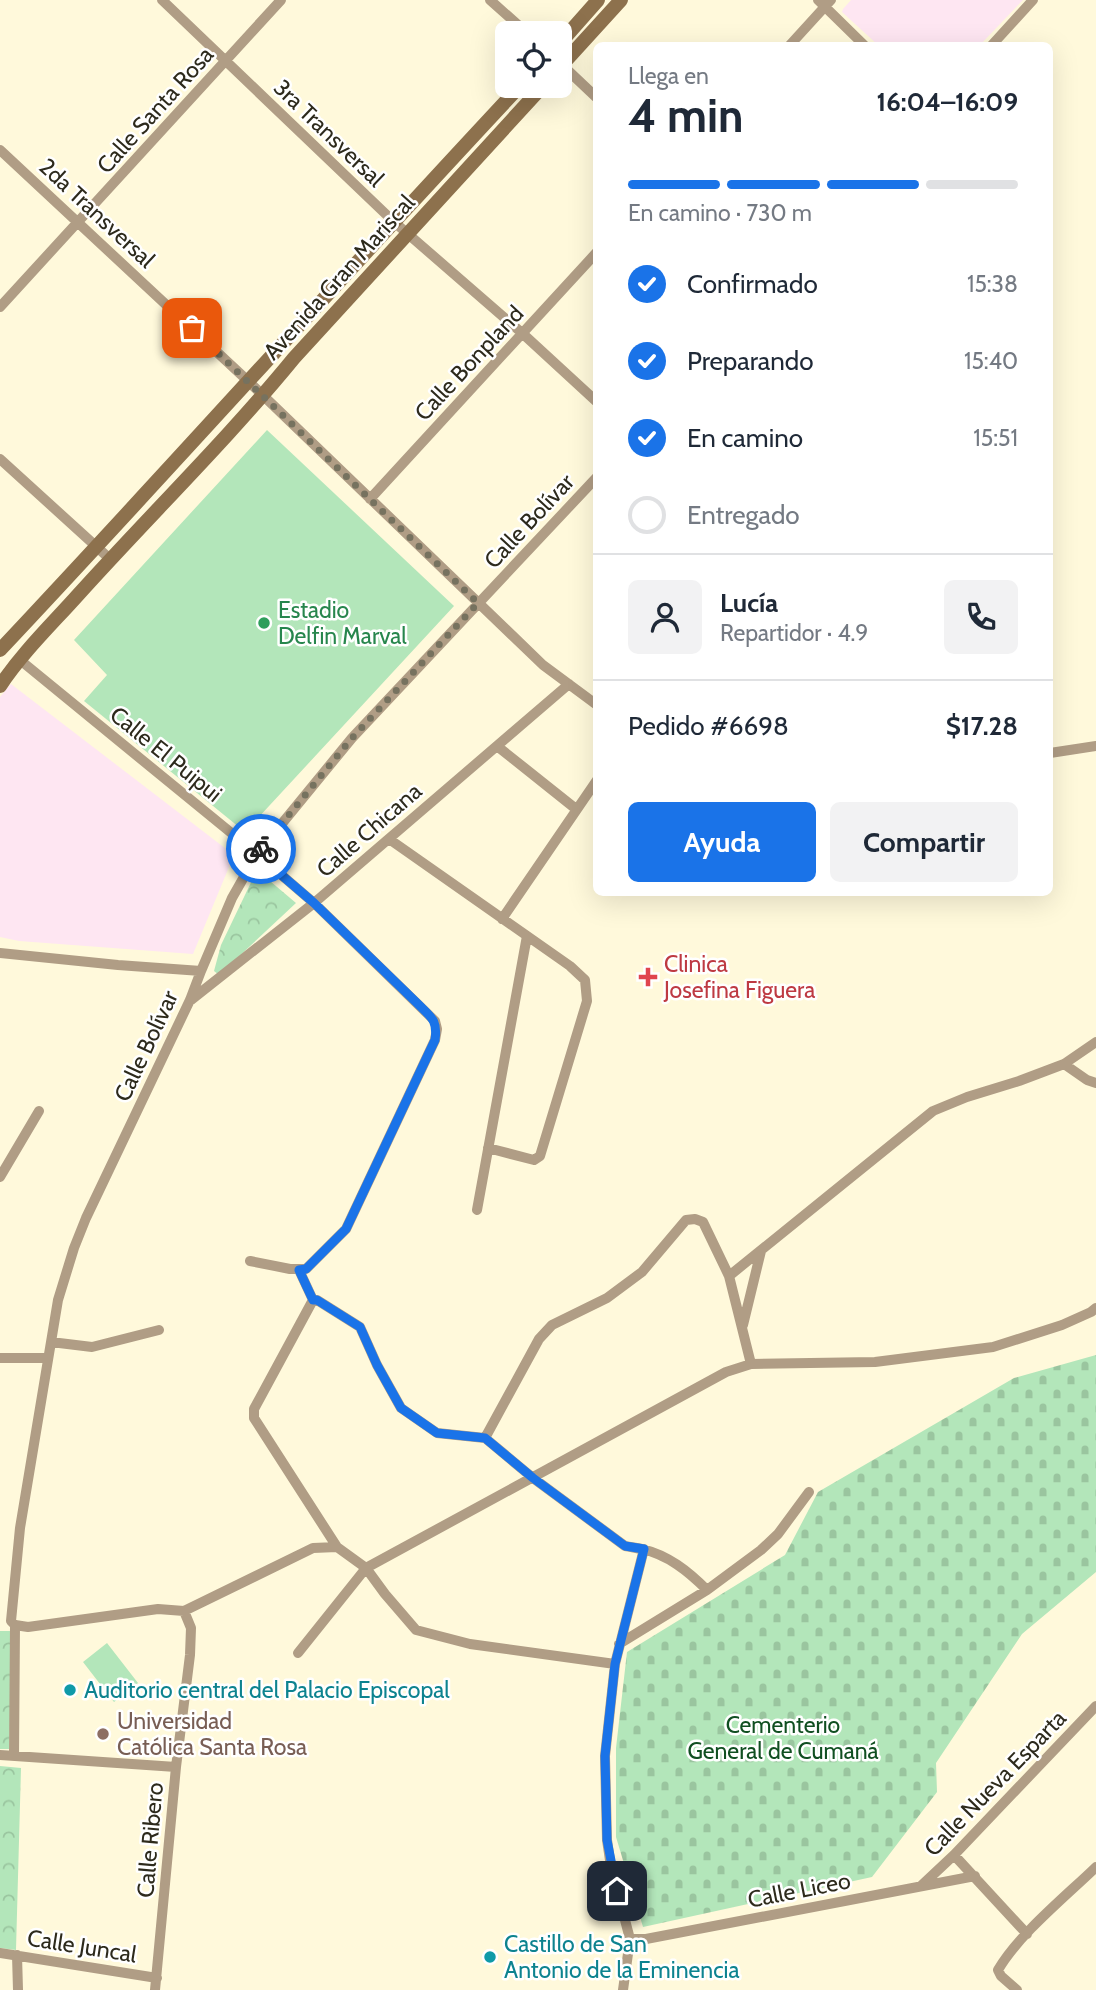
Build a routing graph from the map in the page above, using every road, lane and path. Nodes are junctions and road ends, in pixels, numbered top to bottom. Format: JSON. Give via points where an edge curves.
{"nodes":[{"id":1,"x":162,"y":0,"type":"edge"},
{"id":2,"x":281,"y":0,"type":"edge"},
{"id":3,"x":490,"y":0,"type":"edge"},
{"id":4,"x":598,"y":0,"type":"edge"},
{"id":5,"x":621,"y":0,"type":"edge"},
{"id":6,"x":1033,"y":0,"type":"edge"},
{"id":7,"x":825,"y":2,"type":"edge"},
{"id":8,"x":514,"y":21,"type":"edge"},
{"id":9,"x":572,"y":29,"type":"edge"},
{"id":10,"x":792,"y":42,"type":"edge"},
{"id":11,"x":861,"y":42,"type":"edge"},
{"id":12,"x":995,"y":42,"type":"edge"},
{"id":13,"x":572,"y":53,"type":"edge"},
{"id":14,"x":226,"y":61,"type":"junction"},
{"id":15,"x":572,"y":75,"type":"edge"},
{"id":16,"x":593,"y":93,"type":"edge"},
{"id":17,"x":509,"y":98,"type":"edge"},
{"id":18,"x":532,"y":98,"type":"edge"},
{"id":19,"x":0,"y":150,"type":"edge"},
{"id":20,"x":393,"y":221,"type":"junction"},
{"id":21,"x":79,"y":222,"type":"junction"},
{"id":22,"x":408,"y":234,"type":"junction"},
{"id":23,"x":593,"y":256,"type":"edge"},
{"id":24,"x":0,"y":307,"type":"edge"},
{"id":25,"x":522,"y":333,"type":"junction"},
{"id":26,"x":248,"y":381,"type":"junction"},
{"id":27,"x":262,"y":397,"type":"junction"},
{"id":28,"x":593,"y":398,"type":"edge"},
{"id":29,"x":0,"y":460,"type":"edge"},
{"id":30,"x":593,"y":481,"type":"edge"},
{"id":31,"x":370,"y":499,"type":"junction"},
{"id":32,"x":97,"y":548,"type":"junction"},
{"id":33,"x":110,"y":559,"type":"junction"},
{"id":34,"x":478,"y":603,"type":"junction"},
{"id":35,"x":0,"y":650,"type":"edge"},
{"id":36,"x":20,"y":660,"type":"junction"},
{"id":37,"x":569,"y":684,"type":"junction"},
{"id":38,"x":0,"y":685,"type":"edge"},
{"id":39,"x":593,"y":702,"type":"edge"},
{"id":40,"x":496,"y":746,"type":"junction"},
{"id":41,"x":1096,"y":746,"type":"edge"},
{"id":42,"x":1053,"y":753,"type":"edge"},
{"id":43,"x":593,"y":786,"type":"edge"},
{"id":44,"x":576,"y":809,"type":"junction"},
{"id":45,"x":389,"y":839,"type":"junction"},
{"id":46,"x":257,"y":854,"type":"junction"},
{"id":47,"x":314,"y":903,"type":"junction"},
{"id":48,"x":502,"y":919,"type":"junction"},
{"id":49,"x":527,"y":936,"type":"junction"},
{"id":50,"x":0,"y":953,"type":"edge"},
{"id":51,"x":201,"y":971,"type":"junction"},
{"id":52,"x":190,"y":1000,"type":"junction"},
{"id":53,"x":1096,"y":1042,"type":"edge"},
{"id":54,"x":1064,"y":1064,"type":"junction"},
{"id":55,"x":1096,"y":1083,"type":"edge"},
{"id":56,"x":39,"y":1111,"type":"dead end"},
{"id":57,"x":488,"y":1148,"type":"junction"},
{"id":58,"x":0,"y":1177,"type":"edge"},
{"id":59,"x":477,"y":1210,"type":"dead end"},
{"id":60,"x":761,"y":1250,"type":"junction"},
{"id":61,"x":250,"y":1261,"type":"dead end"},
{"id":62,"x":299,"y":1270,"type":"junction"},
{"id":63,"x":729,"y":1276,"type":"junction"},
{"id":64,"x":313,"y":1300,"type":"junction"},
{"id":65,"x":1096,"y":1308,"type":"edge"},
{"id":66,"x":742,"y":1329,"type":"junction"},
{"id":67,"x":159,"y":1330,"type":"dead end"},
{"id":68,"x":51,"y":1342,"type":"junction"},
{"id":69,"x":0,"y":1358,"type":"edge"},
{"id":70,"x":48,"y":1358,"type":"junction"},
{"id":71,"x":751,"y":1364,"type":"junction"},
{"id":72,"x":485,"y":1438,"type":"junction"},
{"id":73,"x":533,"y":1478,"type":"junction"},
{"id":74,"x":808,"y":1492,"type":"dead end"},
{"id":75,"x":337,"y":1547,"type":"junction"},
{"id":76,"x":644,"y":1549,"type":"junction"},
{"id":77,"x":366,"y":1568,"type":"junction"},
{"id":78,"x":706,"y":1590,"type":"junction"},
{"id":79,"x":184,"y":1611,"type":"junction"},
{"id":80,"x":15,"y":1625,"type":"junction"},
{"id":81,"x":619,"y":1644,"type":"junction"},
{"id":82,"x":298,"y":1653,"type":"dead end"},
{"id":83,"x":615,"y":1664,"type":"junction"},
{"id":84,"x":1096,"y":1706,"type":"edge"},
{"id":85,"x":0,"y":1755,"type":"edge"},
{"id":86,"x":14,"y":1755,"type":"junction"},
{"id":87,"x":176,"y":1767,"type":"junction"},
{"id":88,"x":954,"y":1855,"type":"junction"},
{"id":89,"x":1096,"y":1867,"type":"edge"},
{"id":90,"x":975,"y":1876,"type":"junction"},
{"id":91,"x":921,"y":1886,"type":"junction"},
{"id":92,"x":1027,"y":1934,"type":"junction"},
{"id":93,"x":630,"y":1939,"type":"junction"},
{"id":94,"x":0,"y":1953,"type":"edge"},
{"id":95,"x":17,"y":1955,"type":"junction"},
{"id":96,"x":157,"y":1978,"type":"junction"},
{"id":97,"x":18,"y":1990,"type":"edge"},
{"id":98,"x":155,"y":1990,"type":"edge"},
{"id":99,"x":623,"y":1990,"type":"edge"},
{"id":100,"x":1017,"y":1990,"type":"edge"}],
"edges":[{"from":1,"to":14,"type":"street","name":"3ra Transversal"},
{"from":2,"to":14,"type":"street","name":"Calle Santa Rosa"},
{"from":3,"to":8,"type":"street"},
{"from":4,"to":9,"type":"street"},
{"from":5,"to":13,"type":"street"},
{"from":6,"to":12,"type":"street"},
{"from":7,"to":10,"type":"street"},
{"from":7,"to":11,"type":"street"},
{"from":14,"to":20,"type":"street","name":"3ra Transversal"},
{"from":14,"to":21,"type":"street","name":"Calle Santa Rosa"},
{"from":15,"to":16,"type":"street"},
{"from":17,"to":20,"type":"street","name":"Avenida Gran Mariscal"},
{"from":18,"to":22,"type":"street","name":"Avenida Gran Mariscal"},
{"from":19,"to":21,"type":"street","name":"2da Transversal"},
{"from":20,"to":22,"type":"street","name":"3ra Transversal"},
{"from":20,"to":26,"type":"street","name":"Avenida Gran Mariscal"},
{"from":21,"to":24,"type":"street","name":"Calle Santa Rosa"},
{"from":21,"to":26,"type":"street","name":"2da Transversal"},
{"from":22,"to":25,"type":"street","name":"3ra Transversal"},
{"from":22,"to":27,"type":"street","name":"Avenida Gran Mariscal"},
{"from":23,"to":25,"type":"street","name":"Calle Bonpland"},
{"from":25,"to":28,"type":"street","name":"3ra Transversal"},
{"from":25,"to":31,"type":"street","name":"Calle Bonpland"},
{"from":26,"to":27,"type":"street","name":"2da Transversal"},
{"from":26,"to":32,"type":"street","name":"Avenida Gran Mariscal"},
{"from":27,"to":31,"type":"street","name":"2da Transversal"},
{"from":27,"to":33,"type":"street","name":"Avenida Gran Mariscal"},
{"from":29,"to":32,"type":"street"},
{"from":30,"to":34,"type":"street","name":"Calle Bolívar"},
{"from":31,"to":34,"type":"street","name":"2da Transversal"},
{"from":32,"to":33,"type":"street"},
{"from":32,"to":35,"type":"street","name":"Avenida Gran Mariscal"},
{"from":33,"to":36,"type":"street","name":"Avenida Gran Mariscal"},
{"from":34,"to":37,"type":"street","name":"2da Transversal","via":[[543,666]]},
{"from":34,"to":46,"type":"street","name":"Calle Bolívar","via":[[352,738]]},
{"from":36,"to":38,"type":"street","name":"Avenida Gran Mariscal"},
{"from":36,"to":46,"type":"street","name":"Calle El Puipui"},
{"from":37,"to":39,"type":"street","name":"2da Transversal"},
{"from":37,"to":40,"type":"street","name":"Calle Chicana"},
{"from":40,"to":44,"type":"street"},
{"from":40,"to":45,"type":"street","name":"Calle Chicana"},
{"from":41,"to":42,"type":"street"},
{"from":43,"to":44,"type":"street"},
{"from":44,"to":48,"type":"street"},
{"from":45,"to":47,"type":"street","name":"Calle Chicana"},
{"from":45,"to":48,"type":"street"},
{"from":46,"to":47,"type":"street","name":"Calle El Puipui"},
{"from":46,"to":51,"type":"street","name":"Calle Bolívar","via":[[232,898]]},
{"from":47,"to":52,"type":"street","name":"Calle Chicana"},
{"from":47,"to":62,"type":"street","name":"Calle El Puipui","via":[[435,1021],[437,1029],[346,1229],[306,1269]]},
{"from":48,"to":49,"type":"street"},
{"from":49,"to":57,"type":"street"},
{"from":49,"to":57,"type":"street","via":[[585,980],[587,1002],[540,1157],[534,1160]]},
{"from":50,"to":51,"type":"street"},
{"from":51,"to":52,"type":"street","name":"Calle Bolívar"},
{"from":52,"to":68,"type":"street","name":"Calle Bolívar","via":[[74,1248]]},
{"from":53,"to":54,"type":"street"},
{"from":54,"to":55,"type":"street"},
{"from":54,"to":60,"type":"street","via":[[933,1111]]},
{"from":56,"to":58,"type":"street"},
{"from":57,"to":59,"type":"street"},
{"from":60,"to":63,"type":"street"},
{"from":60,"to":66,"type":"street"},
{"from":61,"to":62,"type":"street"},
{"from":62,"to":64,"type":"street"},
{"from":63,"to":66,"type":"street"},
{"from":63,"to":72,"type":"street","via":[[703,1222],[686,1220],[642,1272],[607,1298],[552,1325],[539,1339]]},
{"from":64,"to":72,"type":"street","via":[[360,1327],[401,1408],[437,1433]]},
{"from":64,"to":75,"type":"street","via":[[254,1409],[254,1418]]},
{"from":65,"to":71,"type":"street","via":[[1062,1325],[993,1347],[875,1362]]},
{"from":66,"to":71,"type":"street"},
{"from":67,"to":68,"type":"street","via":[[92,1347]]},
{"from":68,"to":70,"type":"street","name":"Calle Bolívar"},
{"from":69,"to":70,"type":"street"},
{"from":70,"to":80,"type":"street","name":"Calle Bolívar","via":[[20,1528],[11,1620]]},
{"from":71,"to":73,"type":"street","via":[[726,1372]]},
{"from":72,"to":73,"type":"street"},
{"from":73,"to":76,"type":"street","via":[[625,1546]]},
{"from":73,"to":77,"type":"street"},
{"from":74,"to":78,"type":"street","via":[[778,1534]]},
{"from":75,"to":77,"type":"street"},
{"from":75,"to":79,"type":"street","via":[[313,1548]]},
{"from":76,"to":78,"type":"street","via":[[677,1563]]},
{"from":76,"to":81,"type":"street"},
{"from":77,"to":82,"type":"street"},
{"from":77,"to":83,"type":"street","via":[[416,1630],[470,1644]]},
{"from":78,"to":81,"type":"street"},
{"from":79,"to":80,"type":"street","via":[[158,1609]]},
{"from":79,"to":87,"type":"street","name":"Calle Ribero","via":[[191,1628],[190,1655]]},
{"from":80,"to":86,"type":"street","name":"Calle Bolívar"},
{"from":81,"to":83,"type":"street"},
{"from":83,"to":93,"type":"street","via":[[605,1756],[607,1840]]},
{"from":84,"to":88,"type":"street","name":"Calle Nueva Esparta"},
{"from":85,"to":86,"type":"street"},
{"from":86,"to":87,"type":"street"},
{"from":87,"to":96,"type":"street","name":"Calle Ribero"},
{"from":88,"to":90,"type":"street"},
{"from":88,"to":91,"type":"street","name":"Calle Nueva Esparta"},
{"from":89,"to":92,"type":"street"},
{"from":90,"to":91,"type":"street","name":"Calle Liceo"},
{"from":90,"to":92,"type":"street"},
{"from":91,"to":93,"type":"street","name":"Calle Liceo"},
{"from":92,"to":100,"type":"street","via":[[998,1970]]},
{"from":93,"to":99,"type":"street"},
{"from":94,"to":95,"type":"street","name":"Calle Juncal"},
{"from":95,"to":96,"type":"street","name":"Calle Juncal"},
{"from":95,"to":97,"type":"street"},
{"from":96,"to":98,"type":"street","name":"Calle Ribero"}]}
